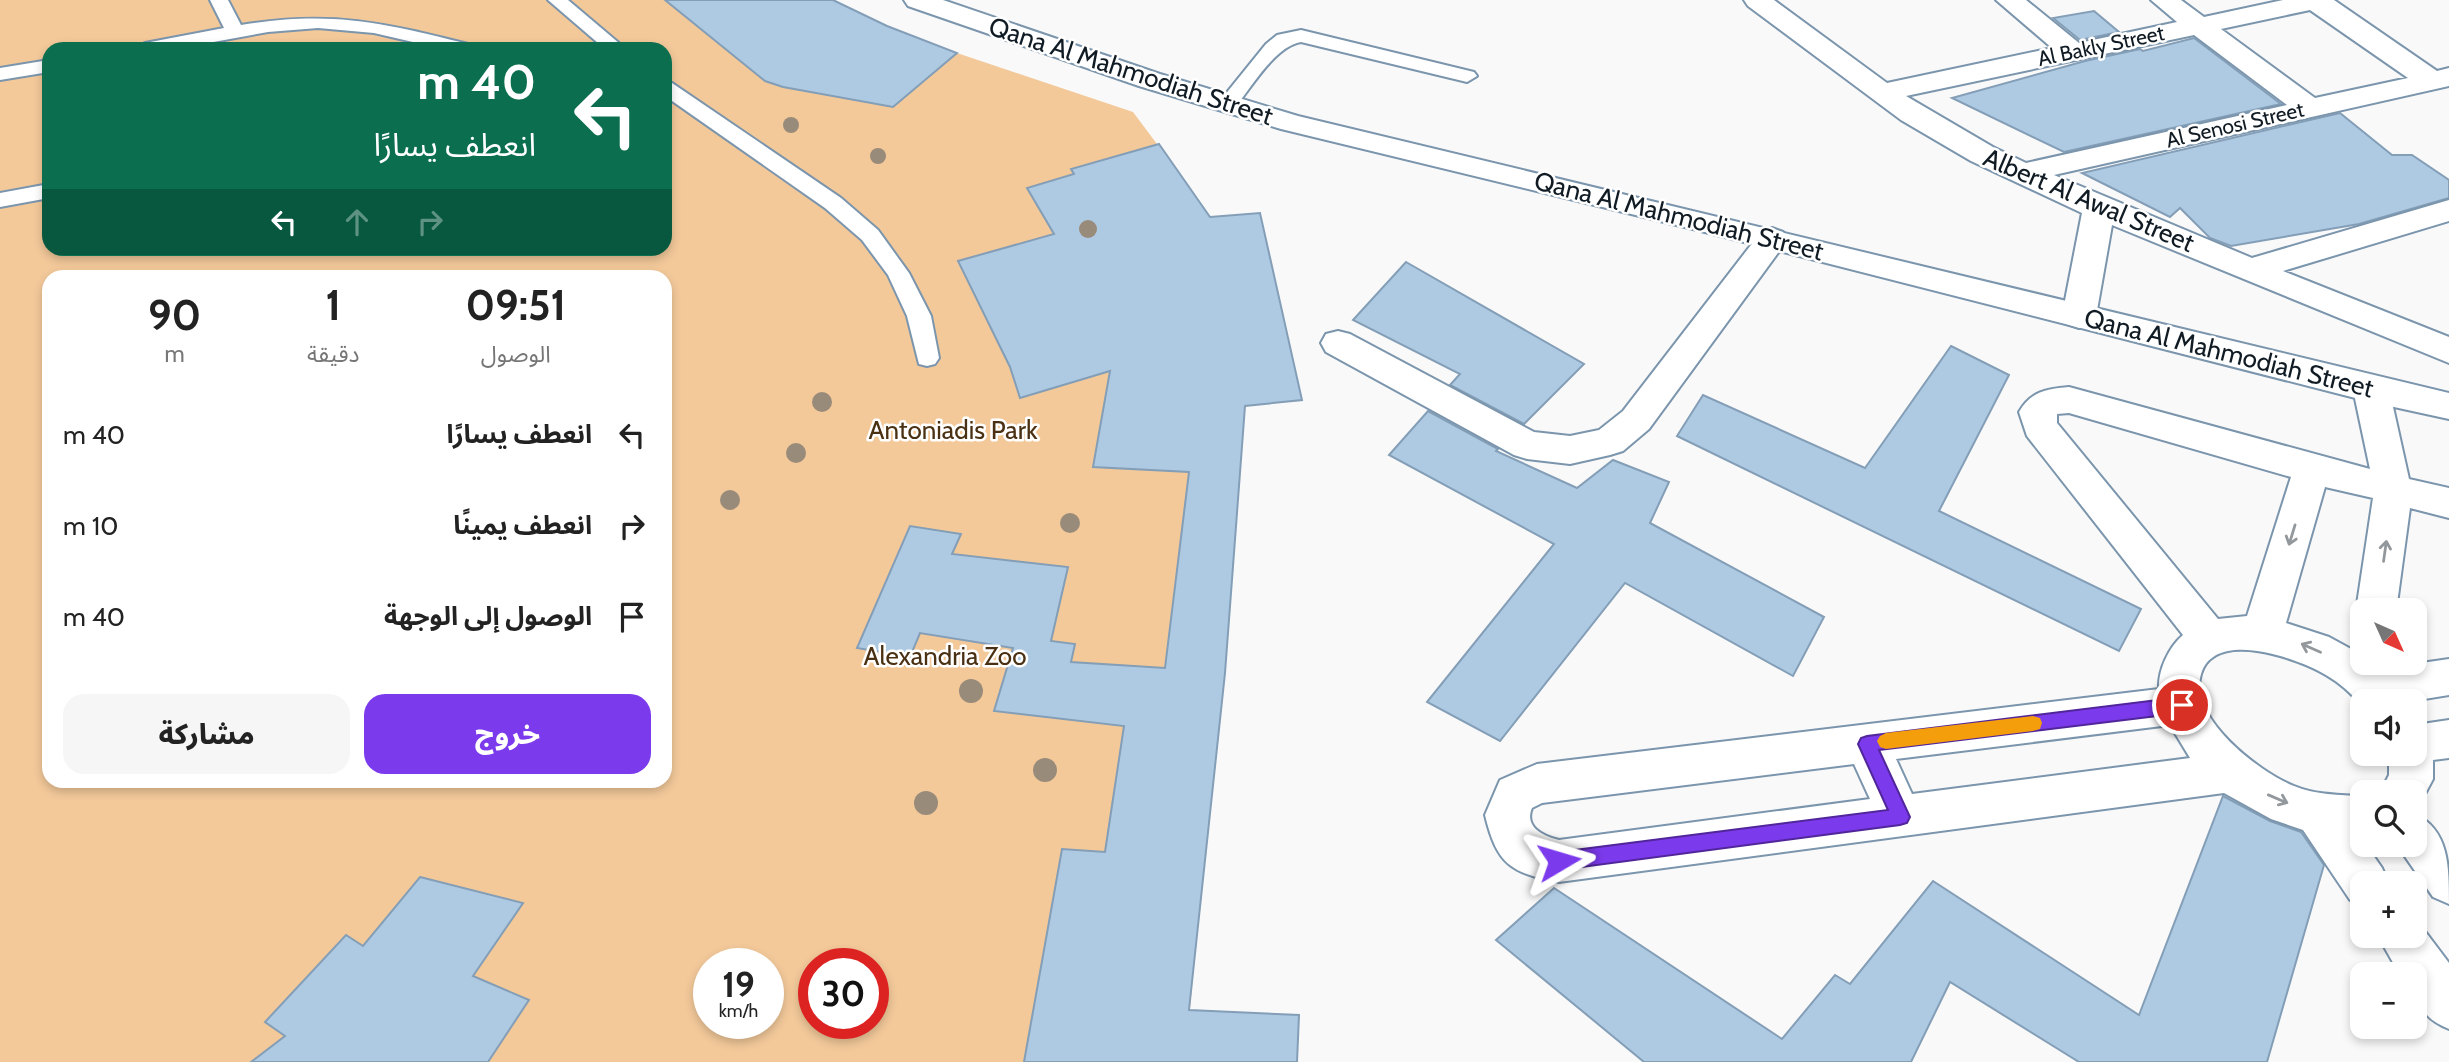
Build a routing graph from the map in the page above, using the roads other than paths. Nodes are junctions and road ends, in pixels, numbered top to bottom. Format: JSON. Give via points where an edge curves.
{"nodes":[{"id":1,"x":219,"y":0,"type":"edge"},
{"id":2,"x":557,"y":0,"type":"edge"},
{"id":3,"x":916,"y":0,"type":"edge"},
{"id":4,"x":2008,"y":0,"type":"edge"},
{"id":5,"x":2164,"y":0,"type":"edge"},
{"id":6,"x":2316,"y":0,"type":"edge"},
{"id":7,"x":1769,"y":2,"type":"edge"},
{"id":8,"x":2199,"y":26,"type":"junction"},
{"id":9,"x":236,"y":33,"type":"junction"},
{"id":10,"x":185,"y":42,"type":"edge"},
{"id":11,"x":438,"y":42,"type":"edge"},
{"id":12,"x":608,"y":42,"type":"edge"},
{"id":13,"x":2074,"y":52,"type":"junction"},
{"id":14,"x":42,"y":67,"type":"edge"},
{"id":15,"x":0,"y":74,"type":"edge"},
{"id":16,"x":1467,"y":76,"type":"dead end"},
{"id":17,"x":2440,"y":79,"type":"edge"},
{"id":18,"x":672,"y":92,"type":"edge"},
{"id":19,"x":1880,"y":93,"type":"junction"},
{"id":20,"x":1227,"y":105,"type":"junction"},
{"id":21,"x":2311,"y":108,"type":"junction"},
{"id":22,"x":2022,"y":173,"type":"junction"},
{"id":23,"x":42,"y":192,"type":"edge"},
{"id":24,"x":0,"y":200,"type":"edge"},
{"id":25,"x":2099,"y":208,"type":"junction"},
{"id":26,"x":2449,"y":210,"type":"edge"},
{"id":27,"x":1772,"y":239,"type":"junction"},
{"id":28,"x":2252,"y":269,"type":"junction"},
{"id":29,"x":2079,"y":316,"type":"junction"},
{"id":30,"x":1338,"y":343,"type":"dead end"},
{"id":31,"x":2449,"y":351,"type":"edge"},
{"id":32,"x":927,"y":358,"type":"dead end"},
{"id":33,"x":2371,"y":389,"type":"junction"},
{"id":34,"x":2449,"y":406,"type":"edge"},
{"id":35,"x":2312,"y":469,"type":"junction"},
{"id":36,"x":2393,"y":490,"type":"junction"},
{"id":37,"x":2449,"y":503,"type":"edge"},
{"id":38,"x":2378,"y":598,"type":"edge"},
{"id":39,"x":2262,"y":634,"type":"junction"},
{"id":40,"x":2210,"y":639,"type":"junction"},
{"id":41,"x":2449,"y":677,"type":"edge"},
{"id":42,"x":2373,"y":684,"type":"edge"},
{"id":43,"x":2182,"y":705,"type":"junction"},
{"id":44,"x":2449,"y":739,"type":"edge"},
{"id":45,"x":2427,"y":742,"type":"edge"},
{"id":46,"x":1867,"y":744,"type":"junction"},
{"id":47,"x":2231,"y":772,"type":"junction"},
{"id":48,"x":2318,"y":814,"type":"junction"},
{"id":49,"x":2350,"y":815,"type":"edge"},
{"id":50,"x":1900,"y":817,"type":"junction"},
{"id":51,"x":2427,"y":852,"type":"edge"},
{"id":52,"x":2357,"y":871,"type":"edge"},
{"id":53,"x":2449,"y":882,"type":"edge"},
{"id":54,"x":2410,"y":948,"type":"edge"},
{"id":55,"x":2449,"y":1005,"type":"edge"}],
"edges":[{"from":1,"to":9,"type":"lane"},
{"from":2,"to":12,"type":"lane"},
{"from":3,"to":20,"type":"street","name":"Qana Al Mahmodiah Street"},
{"from":4,"to":13,"type":"street"},
{"from":5,"to":8,"type":"street"},
{"from":6,"to":8,"type":"street","name":"Al Bakly Street"},
{"from":6,"to":17,"type":"street"},
{"from":7,"to":19,"type":"street","name":"Albert Al Awal Street"},
{"from":8,"to":13,"type":"street","name":"Al Bakly Street"},
{"from":8,"to":21,"type":"street"},
{"from":9,"to":10,"type":"lane"},
{"from":9,"to":11,"type":"lane","via":[[288,24],[343,23]]},
{"from":13,"to":19,"type":"street","name":"Al Bakly Street"},
{"from":14,"to":15,"type":"lane"},
{"from":16,"to":20,"type":"lane","via":[[1301,36],[1284,39],[1273,48]]},
{"from":17,"to":21,"type":"street","name":"Al Senosi Street"},
{"from":18,"to":32,"type":"lane","via":[[834,203],[870,235],[898,273],[919,316]]},
{"from":19,"to":22,"type":"street","name":"Albert Al Awal Street","via":[[1945,135]]},
{"from":20,"to":27,"type":"street","name":"Qana Al Mahmodiah Street"},
{"from":21,"to":22,"type":"street","name":"Al Senosi Street"},
{"from":22,"to":25,"type":"street","name":"Albert Al Awal Street"},
{"from":23,"to":24,"type":"lane"},
{"from":25,"to":28,"type":"street","name":"Albert Al Awal Street"},
{"from":25,"to":29,"type":"street"},
{"from":26,"to":28,"type":"street"},
{"from":27,"to":29,"type":"street","name":"Qana Al Mahmodiah Street"},
{"from":27,"to":30,"type":"street","via":[[1636,419],[1610,441],[1570,450],[1527,445]]},
{"from":28,"to":31,"type":"street","name":"Albert Al Awal Street"},
{"from":29,"to":33,"type":"street","name":"Qana Al Mahmodiah Street"},
{"from":33,"to":34,"type":"street","name":"Qana Al Mahmodiah Street"},
{"from":33,"to":36,"type":"street"},
{"from":35,"to":36,"type":"street"},
{"from":35,"to":39,"type":"street","one_way":true},
{"from":35,"to":40,"type":"street","via":[[2069,400],[2049,402],[2037,412],[2040,427]]},
{"from":36,"to":37,"type":"street"},
{"from":38,"to":36,"type":"street","one_way":true},
{"from":39,"to":40,"type":"street","via":[[2234,633]]},
{"from":42,"to":39,"type":"street","one_way":true,"via":[[2334,658],[2298,642]]},
{"from":40,"to":43,"type":"street","via":[[2189,654],[2180,677]]},
{"from":41,"to":42,"type":"street"},
{"from":43,"to":46,"type":"street"},
{"from":43,"to":47,"type":"street","via":[[2199,739]]},
{"from":44,"to":45,"type":"street"},
{"from":46,"to":50,"type":"street"},
{"from":46,"to":50,"type":"street","via":[[1537,784],[1516,794],[1507,815],[1513,838],[1533,856],[1559,861]]},
{"from":47,"to":48,"type":"street","one_way":true,"via":[[2273,799]]},
{"from":47,"to":50,"type":"street"},
{"from":48,"to":49,"type":"street"},
{"from":48,"to":52,"type":"street"},
{"from":51,"to":53,"type":"street"},
{"from":54,"to":55,"type":"street"}]}
